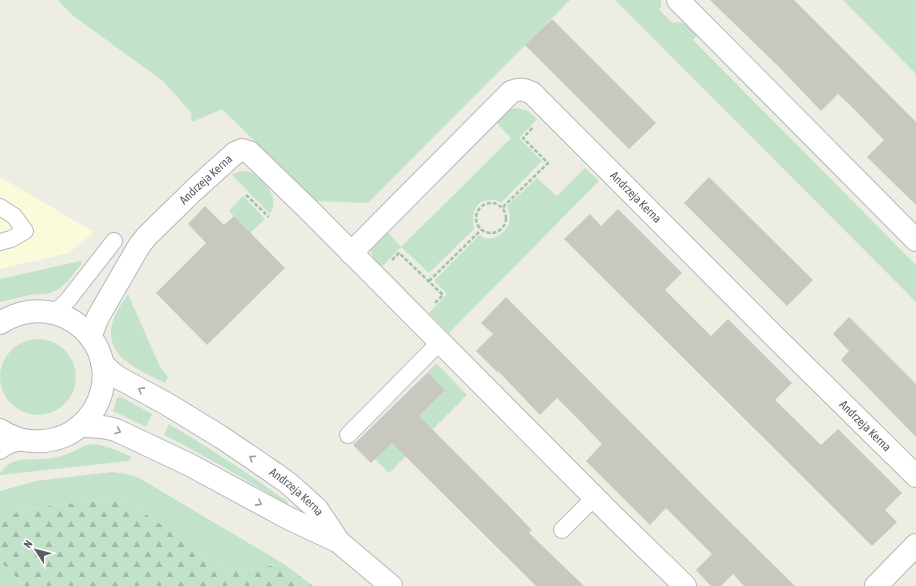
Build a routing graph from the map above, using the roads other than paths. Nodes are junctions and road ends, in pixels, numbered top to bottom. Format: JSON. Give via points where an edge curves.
{"nodes":[{"id":1,"x":678,"y":0,"type":"edge"},
{"id":2,"x":0,"y":207,"type":"edge"},
{"id":3,"x":916,"y":240,"type":"edge"},
{"id":4,"x":114,"y":241,"type":"dead end"},
{"id":5,"x":0,"y":242,"type":"edge"},
{"id":6,"x":351,"y":253,"type":"junction"},
{"id":7,"x":52,"y":313,"type":"junction"},
{"id":8,"x":0,"y":323,"type":"edge"},
{"id":9,"x":90,"y":337,"type":"junction"},
{"id":10,"x":440,"y":342,"type":"junction"},
{"id":11,"x":102,"y":363,"type":"junction"},
{"id":12,"x":80,"y":426,"type":"junction"},
{"id":13,"x":0,"y":430,"type":"edge"},
{"id":14,"x":348,"y":435,"type":"dead end"},
{"id":15,"x":27,"y":441,"type":"junction"},
{"id":16,"x":0,"y":451,"type":"edge"},
{"id":17,"x":916,"y":476,"type":"edge"},
{"id":18,"x":595,"y":497,"type":"junction"},
{"id":19,"x":562,"y":530,"type":"dead end"},
{"id":20,"x":339,"y":542,"type":"junction"},
{"id":21,"x":916,"y":545,"type":"edge"},
{"id":22,"x":391,"y":586,"type":"edge"},
{"id":23,"x":684,"y":586,"type":"edge"},
{"id":24,"x":876,"y":586,"type":"edge"}],
"edges":[{"from":1,"to":3,"type":"street"},
{"from":2,"to":5,"type":"lane","via":[[14,216],[25,231]]},
{"from":4,"to":7,"type":"lane","via":[[68,300]]},
{"from":6,"to":9,"type":"street","name":"Andrzeja Kerna","via":[[248,152],[242,150],[235,153],[194,190],[147,236],[98,317]]},
{"from":6,"to":10,"type":"street","name":"Andrzeja Kerna"},
{"from":6,"to":17,"type":"street","name":"Andrzeja Kerna","via":[[511,92],[518,89],[526,90],[550,110]]},
{"from":7,"to":8,"type":"street","name":"Andrzeja Kerna","via":[[25,312]]},
{"from":7,"to":9,"type":"street","name":"Andrzeja Kerna","via":[[73,321]]},
{"from":9,"to":11,"type":"street","name":"Andrzeja Kerna"},
{"from":10,"to":14,"type":"lane"},
{"from":10,"to":18,"type":"street","name":"Andrzeja Kerna"},
{"from":11,"to":12,"type":"street","name":"Andrzeja Kerna","via":[[103,380],[99,400],[87,420]]},
{"from":20,"to":11,"type":"street","name":"Andrzeja Kerna","one_way":true,"via":[[317,510],[288,483],[221,437],[119,378]]},
{"from":12,"to":15,"type":"street","name":"Andrzeja Kerna","via":[[71,433],[50,441]]},
{"from":12,"to":20,"type":"street","name":"Andrzeja Kerna","one_way":true,"via":[[116,430]]},
{"from":13,"to":15,"type":"street","name":"Andrzeja Kerna"},
{"from":15,"to":16,"type":"lane","via":[[15,443]]},
{"from":18,"to":19,"type":"lane"},
{"from":18,"to":23,"type":"street","name":"Andrzeja Kerna"},
{"from":20,"to":22,"type":"street","name":"Andrzeja Kerna"},
{"from":21,"to":24,"type":"street"}]}
